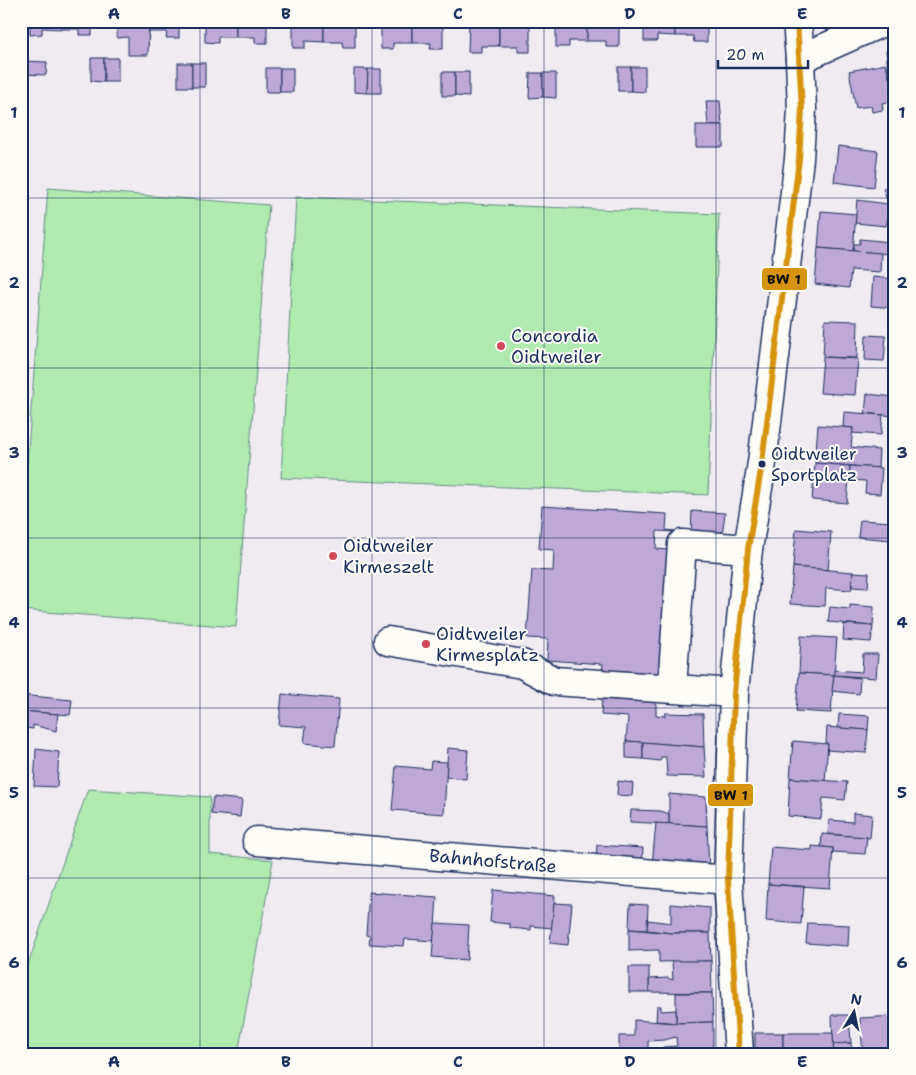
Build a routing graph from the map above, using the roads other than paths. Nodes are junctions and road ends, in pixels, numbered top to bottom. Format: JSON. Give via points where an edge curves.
{"nodes":[{"id":1,"x":796,"y":21,"type":"edge"},
{"id":2,"x":885,"y":21,"type":"edge"},
{"id":3,"x":800,"y":59,"type":"junction"},
{"id":4,"x":748,"y":549,"type":"junction"},
{"id":5,"x":388,"y":641,"type":"dead end"},
{"id":6,"x":672,"y":688,"type":"junction"},
{"id":7,"x":734,"y":693,"type":"junction"},
{"id":8,"x":257,"y":841,"type":"dead end"},
{"id":9,"x":728,"y":880,"type":"junction"},
{"id":10,"x":739,"y":1054,"type":"edge"}],
"edges":[{"from":1,"to":3,"type":"street"},
{"from":2,"to":3,"type":"street"},
{"from":3,"to":4,"type":"street","via":[[802,109],[798,159],[763,454]]},
{"from":4,"to":6,"type":"street","via":[[682,544]]},
{"from":4,"to":7,"type":"street"},
{"from":5,"to":6,"type":"street","via":[[522,664],[554,681]]},
{"from":6,"to":7,"type":"street"},
{"from":7,"to":9,"type":"street"},
{"from":8,"to":9,"type":"street","name":"Bahnhofstraße"},
{"from":9,"to":10,"type":"street"}]}
